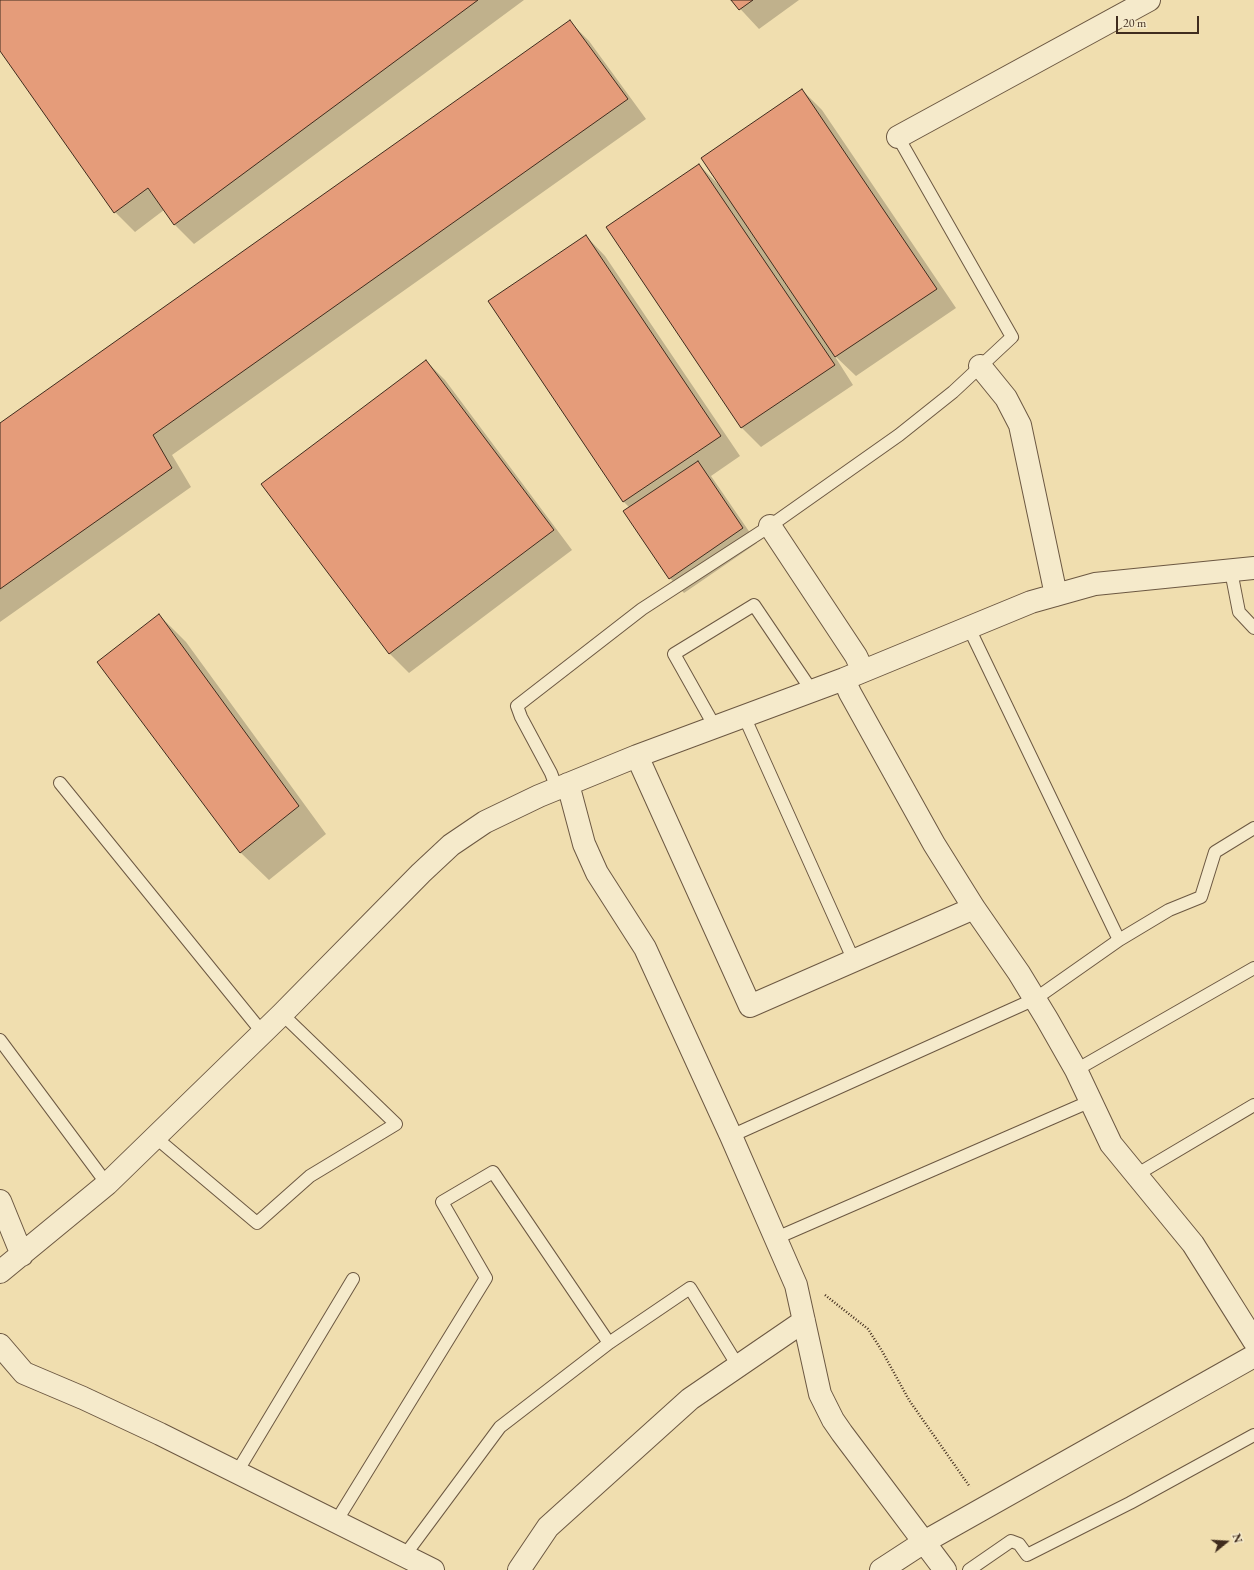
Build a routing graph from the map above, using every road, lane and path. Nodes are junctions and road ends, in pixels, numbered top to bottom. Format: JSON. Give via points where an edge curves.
{"nodes":[{"id":1,"x":1149,"y":0,"type":"edge"},
{"id":2,"x":898,"y":137,"type":"joint"},
{"id":3,"x":980,"y":366,"type":"junction"},
{"id":4,"x":770,"y":526,"type":"junction"},
{"id":5,"x":1254,"y":568,"type":"edge"},
{"id":6,"x":1231,"y":572,"type":"junction"},
{"id":7,"x":1056,"y":595,"type":"junction"},
{"id":8,"x":969,"y":628,"type":"junction"},
{"id":9,"x":1254,"y":628,"type":"edge"},
{"id":10,"x":853,"y":675,"type":"junction"},
{"id":11,"x":812,"y":691,"type":"junction"},
{"id":12,"x":744,"y":716,"type":"junction"},
{"id":13,"x":715,"y":727,"type":"junction"},
{"id":14,"x":637,"y":756,"type":"junction"},
{"id":15,"x":60,"y":783,"type":"dead end"},
{"id":16,"x":562,"y":787,"type":"junction"},
{"id":17,"x":1254,"y":828,"type":"edge"},
{"id":18,"x":974,"y":908,"type":"junction"},
{"id":19,"x":1119,"y":940,"type":"junction"},
{"id":20,"x":854,"y":961,"type":"junction"},
{"id":21,"x":1254,"y":968,"type":"edge"},
{"id":22,"x":1035,"y":999,"type":"junction"},
{"id":23,"x":282,"y":1014,"type":"junction"},
{"id":24,"x":262,"y":1032,"type":"junction"},
{"id":25,"x":0,"y":1040,"type":"edge"},
{"id":26,"x":1076,"y":1070,"type":"junction"},
{"id":27,"x":1091,"y":1101,"type":"junction"},
{"id":28,"x":1254,"y":1105,"type":"edge"},
{"id":29,"x":731,"y":1136,"type":"junction"},
{"id":30,"x":155,"y":1137,"type":"junction"},
{"id":31,"x":1136,"y":1175,"type":"junction"},
{"id":32,"x":107,"y":1184,"type":"junction"},
{"id":33,"x":0,"y":1201,"type":"edge"},
{"id":34,"x":774,"y":1239,"type":"junction"},
{"id":35,"x":22,"y":1255,"type":"junction"},
{"id":36,"x":0,"y":1272,"type":"edge"},
{"id":37,"x":353,"y":1279,"type":"dead end"},
{"id":38,"x":822,"y":1292,"type":"dead end"},
{"id":39,"x":804,"y":1321,"type":"junction"},
{"id":40,"x":1254,"y":1341,"type":"edge"},
{"id":41,"x":609,"y":1343,"type":"junction"},
{"id":42,"x":0,"y":1345,"type":"edge"},
{"id":43,"x":1254,"y":1356,"type":"edge"},
{"id":44,"x":738,"y":1366,"type":"junction"},
{"id":45,"x":1254,"y":1435,"type":"edge"},
{"id":46,"x":237,"y":1472,"type":"junction"},
{"id":47,"x":984,"y":1508,"type":"junction"},
{"id":48,"x":336,"y":1520,"type":"junction"},
{"id":49,"x":924,"y":1542,"type":"junction"},
{"id":50,"x":405,"y":1555,"type":"junction"},
{"id":51,"x":433,"y":1570,"type":"edge"},
{"id":52,"x":519,"y":1570,"type":"edge"},
{"id":53,"x":881,"y":1570,"type":"edge"},
{"id":54,"x":945,"y":1570,"type":"edge"},
{"id":55,"x":969,"y":1570,"type":"edge"}],
"edges":[{"from":1,"to":2,"type":"street"},
{"from":2,"to":3,"type":"lane","via":[[1012,337]]},
{"from":3,"to":4,"type":"lane","via":[[953,392],[898,436]]},
{"from":3,"to":7,"type":"street","via":[[1006,398],[1020,425]]},
{"from":4,"to":10,"type":"street","via":[[856,656]]},
{"from":4,"to":16,"type":"lane","via":[[642,609],[517,706],[551,772]]},
{"from":5,"to":6,"type":"street"},
{"from":6,"to":7,"type":"street","via":[[1096,584]]},
{"from":6,"to":9,"type":"lane","via":[[1239,612]]},
{"from":7,"to":8,"type":"street","via":[[1030,602]]},
{"from":8,"to":10,"type":"street"},
{"from":8,"to":19,"type":"lane"},
{"from":10,"to":11,"type":"street"},
{"from":10,"to":18,"type":"street","via":[[850,693],[934,844]]},
{"from":11,"to":12,"type":"street"},
{"from":11,"to":13,"type":"lane","via":[[754,605],[674,654]]},
{"from":12,"to":13,"type":"street"},
{"from":12,"to":20,"type":"lane"},
{"from":13,"to":14,"type":"street"},
{"from":14,"to":16,"type":"street"},
{"from":14,"to":20,"type":"street","via":[[750,1006]]},
{"from":15,"to":24,"type":"lane"},
{"from":16,"to":23,"type":"street","via":[[485,822],[452,845]]},
{"from":16,"to":29,"type":"street","via":[[597,873],[645,948]]},
{"from":17,"to":19,"type":"lane","via":[[1215,852],[1201,897],[1169,910]]},
{"from":18,"to":20,"type":"street"},
{"from":18,"to":22,"type":"street"},
{"from":19,"to":22,"type":"lane"},
{"from":21,"to":26,"type":"lane"},
{"from":22,"to":26,"type":"street"},
{"from":22,"to":29,"type":"lane"},
{"from":23,"to":24,"type":"street"},
{"from":23,"to":30,"type":"lane","via":[[396,1124],[310,1176],[257,1223]]},
{"from":24,"to":30,"type":"street"},
{"from":25,"to":32,"type":"lane"},
{"from":26,"to":27,"type":"street"},
{"from":27,"to":31,"type":"street","via":[[1110,1144]]},
{"from":27,"to":34,"type":"lane"},
{"from":28,"to":31,"type":"lane"},
{"from":29,"to":34,"type":"street"},
{"from":30,"to":32,"type":"street"},
{"from":31,"to":40,"type":"street","via":[[1193,1244]]},
{"from":32,"to":35,"type":"street"},
{"from":33,"to":35,"type":"street"},
{"from":34,"to":39,"type":"street","via":[[796,1285]]},
{"from":35,"to":36,"type":"street"},
{"from":37,"to":46,"type":"lane"},
{"from":38,"to":47,"type":"path","via":[[868,1328],[909,1400]]},
{"from":39,"to":44,"type":"street"},
{"from":39,"to":49,"type":"street","via":[[815,1377],[833,1420]]},
{"from":41,"to":44,"type":"lane","via":[[690,1288]]},
{"from":41,"to":48,"type":"lane","via":[[493,1172],[442,1202],[486,1278]]},
{"from":41,"to":50,"type":"lane","via":[[500,1428]]},
{"from":42,"to":46,"type":"street","via":[[24,1373],[90,1401]]},
{"from":43,"to":47,"type":"street"},
{"from":44,"to":52,"type":"street","via":[[690,1399],[548,1527]]},
{"from":45,"to":55,"type":"lane","via":[[1130,1504],[1027,1555],[1019,1544],[1011,1541]]},
{"from":46,"to":48,"type":"street"},
{"from":47,"to":49,"type":"street"},
{"from":48,"to":50,"type":"street"},
{"from":49,"to":53,"type":"street"},
{"from":49,"to":54,"type":"street"},
{"from":50,"to":51,"type":"street"}]}
